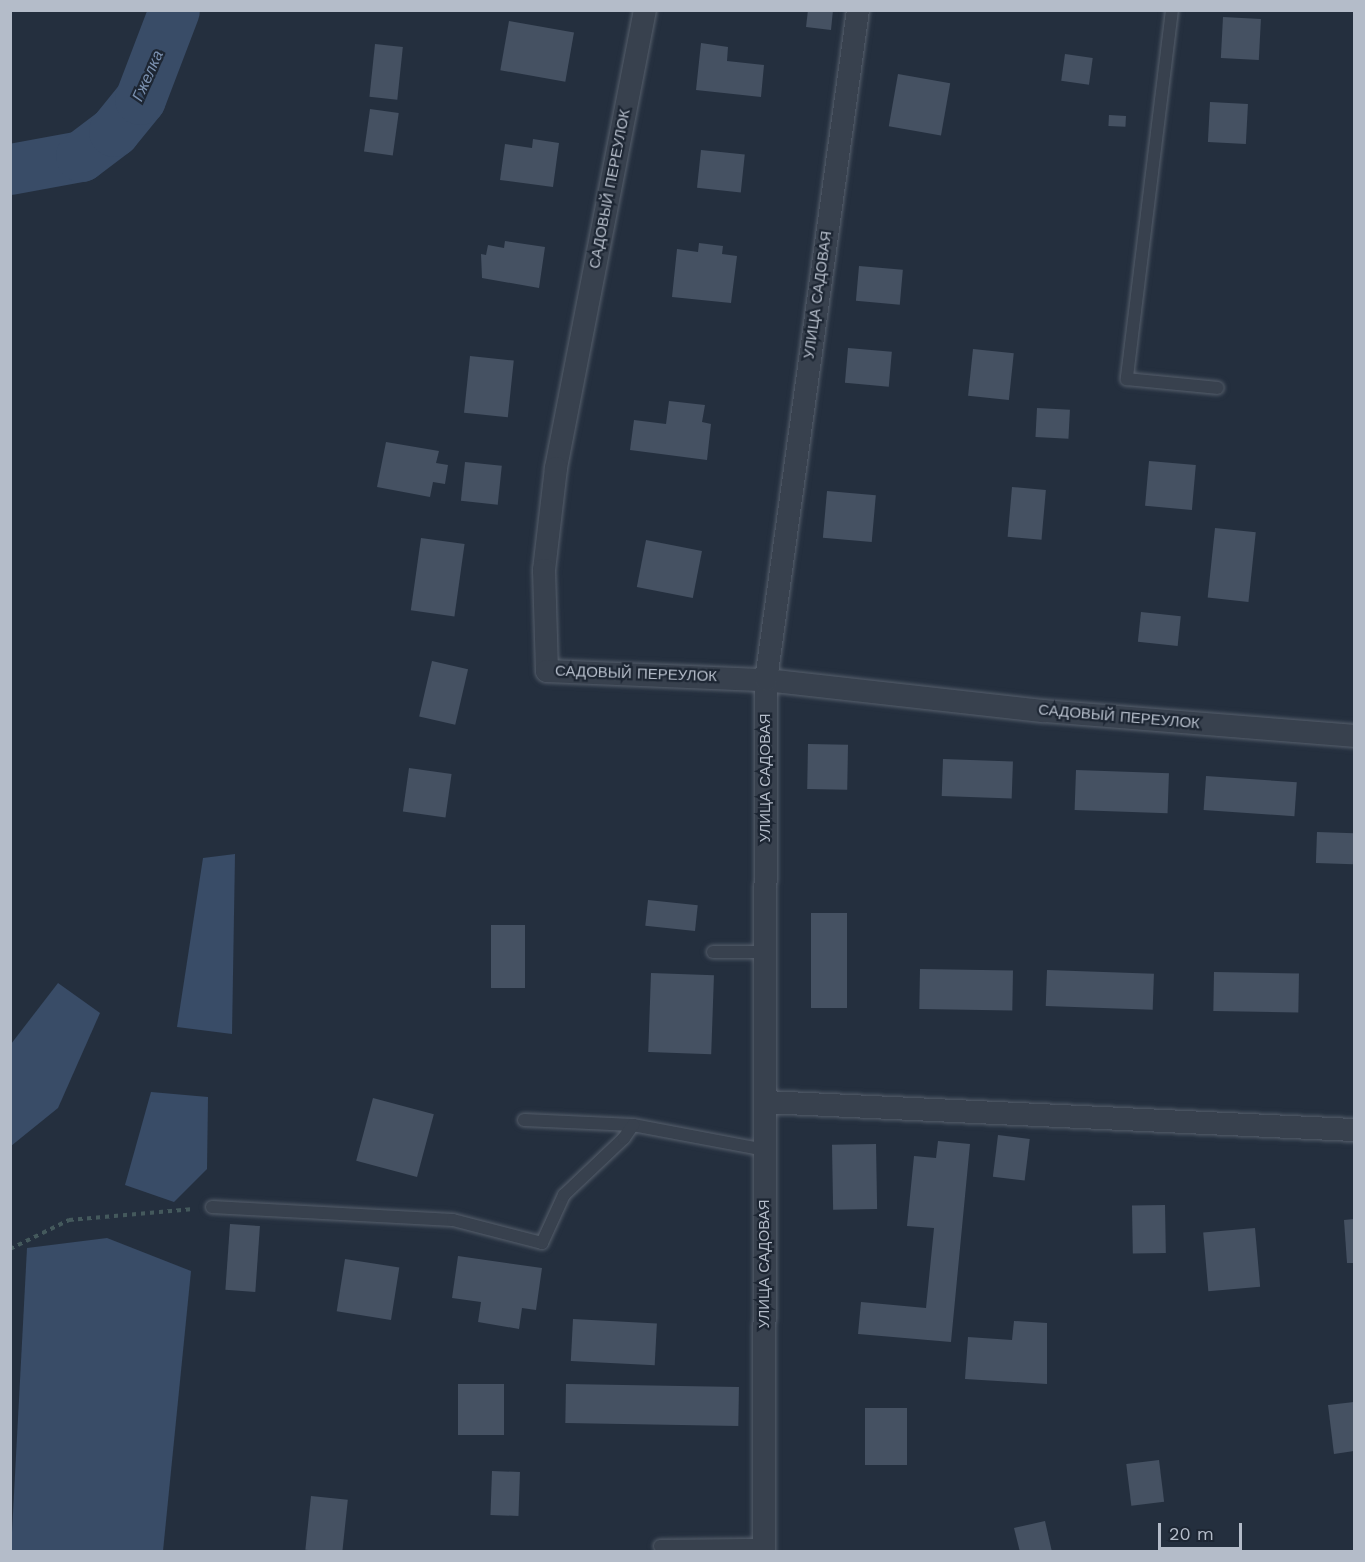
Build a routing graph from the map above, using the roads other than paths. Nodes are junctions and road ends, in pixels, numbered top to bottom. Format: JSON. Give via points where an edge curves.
{"nodes":[{"id":1,"x":645,"y":10,"type":"edge"},
{"id":2,"x":858,"y":10,"type":"edge"},
{"id":3,"x":1172,"y":10,"type":"edge"},
{"id":4,"x":1218,"y":388,"type":"dead end"},
{"id":5,"x":766,"y":680,"type":"junction"},
{"id":6,"x":1354,"y":736,"type":"edge"},
{"id":7,"x":713,"y":952,"type":"dead end"},
{"id":8,"x":766,"y":952,"type":"junction"},
{"id":9,"x":766,"y":1102,"type":"junction"},
{"id":10,"x":524,"y":1120,"type":"dead end"},
{"id":11,"x":633,"y":1125,"type":"junction"},
{"id":12,"x":1354,"y":1130,"type":"edge"},
{"id":13,"x":765,"y":1150,"type":"junction"},
{"id":14,"x":212,"y":1207,"type":"road end"},
{"id":15,"x":660,"y":1545,"type":"dead end"},
{"id":16,"x":764,"y":1548,"type":"edge"}],
"edges":[{"from":1,"to":5,"type":"street","name":"САДОВЫЙ ПЕРЕУЛОК","via":[[556,468],[544,570],[548,671]]},
{"from":2,"to":5,"type":"street","name":"УЛИЦА САДОВАЯ"},
{"from":3,"to":4,"type":"lane","via":[[1127,379]]},
{"from":5,"to":6,"type":"street","name":"САДОВЫЙ ПЕРЕУЛОК","via":[[1044,711]]},
{"from":5,"to":8,"type":"street","name":"УЛИЦА САДОВАЯ"},
{"from":7,"to":8,"type":"lane"},
{"from":8,"to":9,"type":"street","name":"УЛИЦА САДОВАЯ"},
{"from":9,"to":12,"type":"street"},
{"from":9,"to":13,"type":"street","name":"УЛИЦА САДОВАЯ"},
{"from":10,"to":11,"type":"lane"},
{"from":11,"to":13,"type":"lane"},
{"from":11,"to":14,"type":"lane","via":[[564,1195],[542,1243],[453,1220]]},
{"from":13,"to":16,"type":"street","name":"УЛИЦА САДОВАЯ"},
{"from":15,"to":16,"type":"lane"}]}
